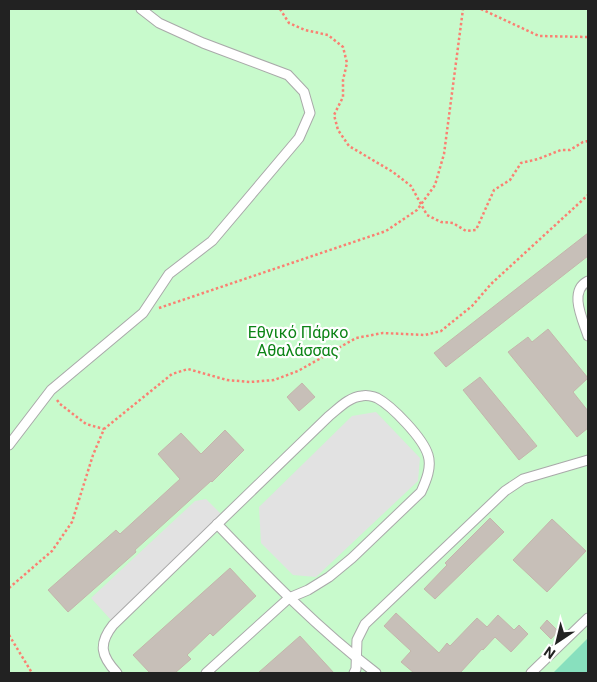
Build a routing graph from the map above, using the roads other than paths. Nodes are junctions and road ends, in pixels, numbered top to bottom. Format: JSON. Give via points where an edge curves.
{"nodes":[{"id":1,"x":141,"y":9,"type":"edge"},
{"id":2,"x":588,"y":281,"type":"edge"},
{"id":3,"x":588,"y":336,"type":"edge"},
{"id":4,"x":9,"y":445,"type":"edge"},
{"id":5,"x":588,"y":460,"type":"edge"},
{"id":6,"x":217,"y":524,"type":"junction"},
{"id":7,"x":289,"y":598,"type":"junction"},
{"id":8,"x":588,"y":618,"type":"edge"},
{"id":9,"x":356,"y":657,"type":"junction"},
{"id":10,"x":117,"y":673,"type":"edge"},
{"id":11,"x":206,"y":673,"type":"edge"},
{"id":12,"x":354,"y":673,"type":"edge"},
{"id":13,"x":376,"y":673,"type":"edge"},
{"id":14,"x":531,"y":673,"type":"edge"}],
"edges":[{"from":1,"to":4,"type":"lane","via":[[159,23],[203,43],[288,75],[304,92],[310,113],[299,138],[212,241],[169,274],[143,313],[51,390]]},
{"from":2,"to":3,"type":"lane","via":[[578,291],[578,303]]},
{"from":5,"to":9,"type":"lane","via":[[523,478],[505,491],[365,624],[357,640]]},
{"from":6,"to":7,"type":"lane"},
{"from":6,"to":7,"type":"lane","via":[[329,416],[352,398],[375,397],[420,437],[429,456],[421,492],[329,577]]},
{"from":6,"to":10,"type":"lane","via":[[107,633],[103,650]]},
{"from":7,"to":9,"type":"lane"},
{"from":7,"to":11,"type":"lane"},
{"from":8,"to":14,"type":"lane"},
{"from":9,"to":12,"type":"lane"},
{"from":9,"to":13,"type":"lane"}]}
